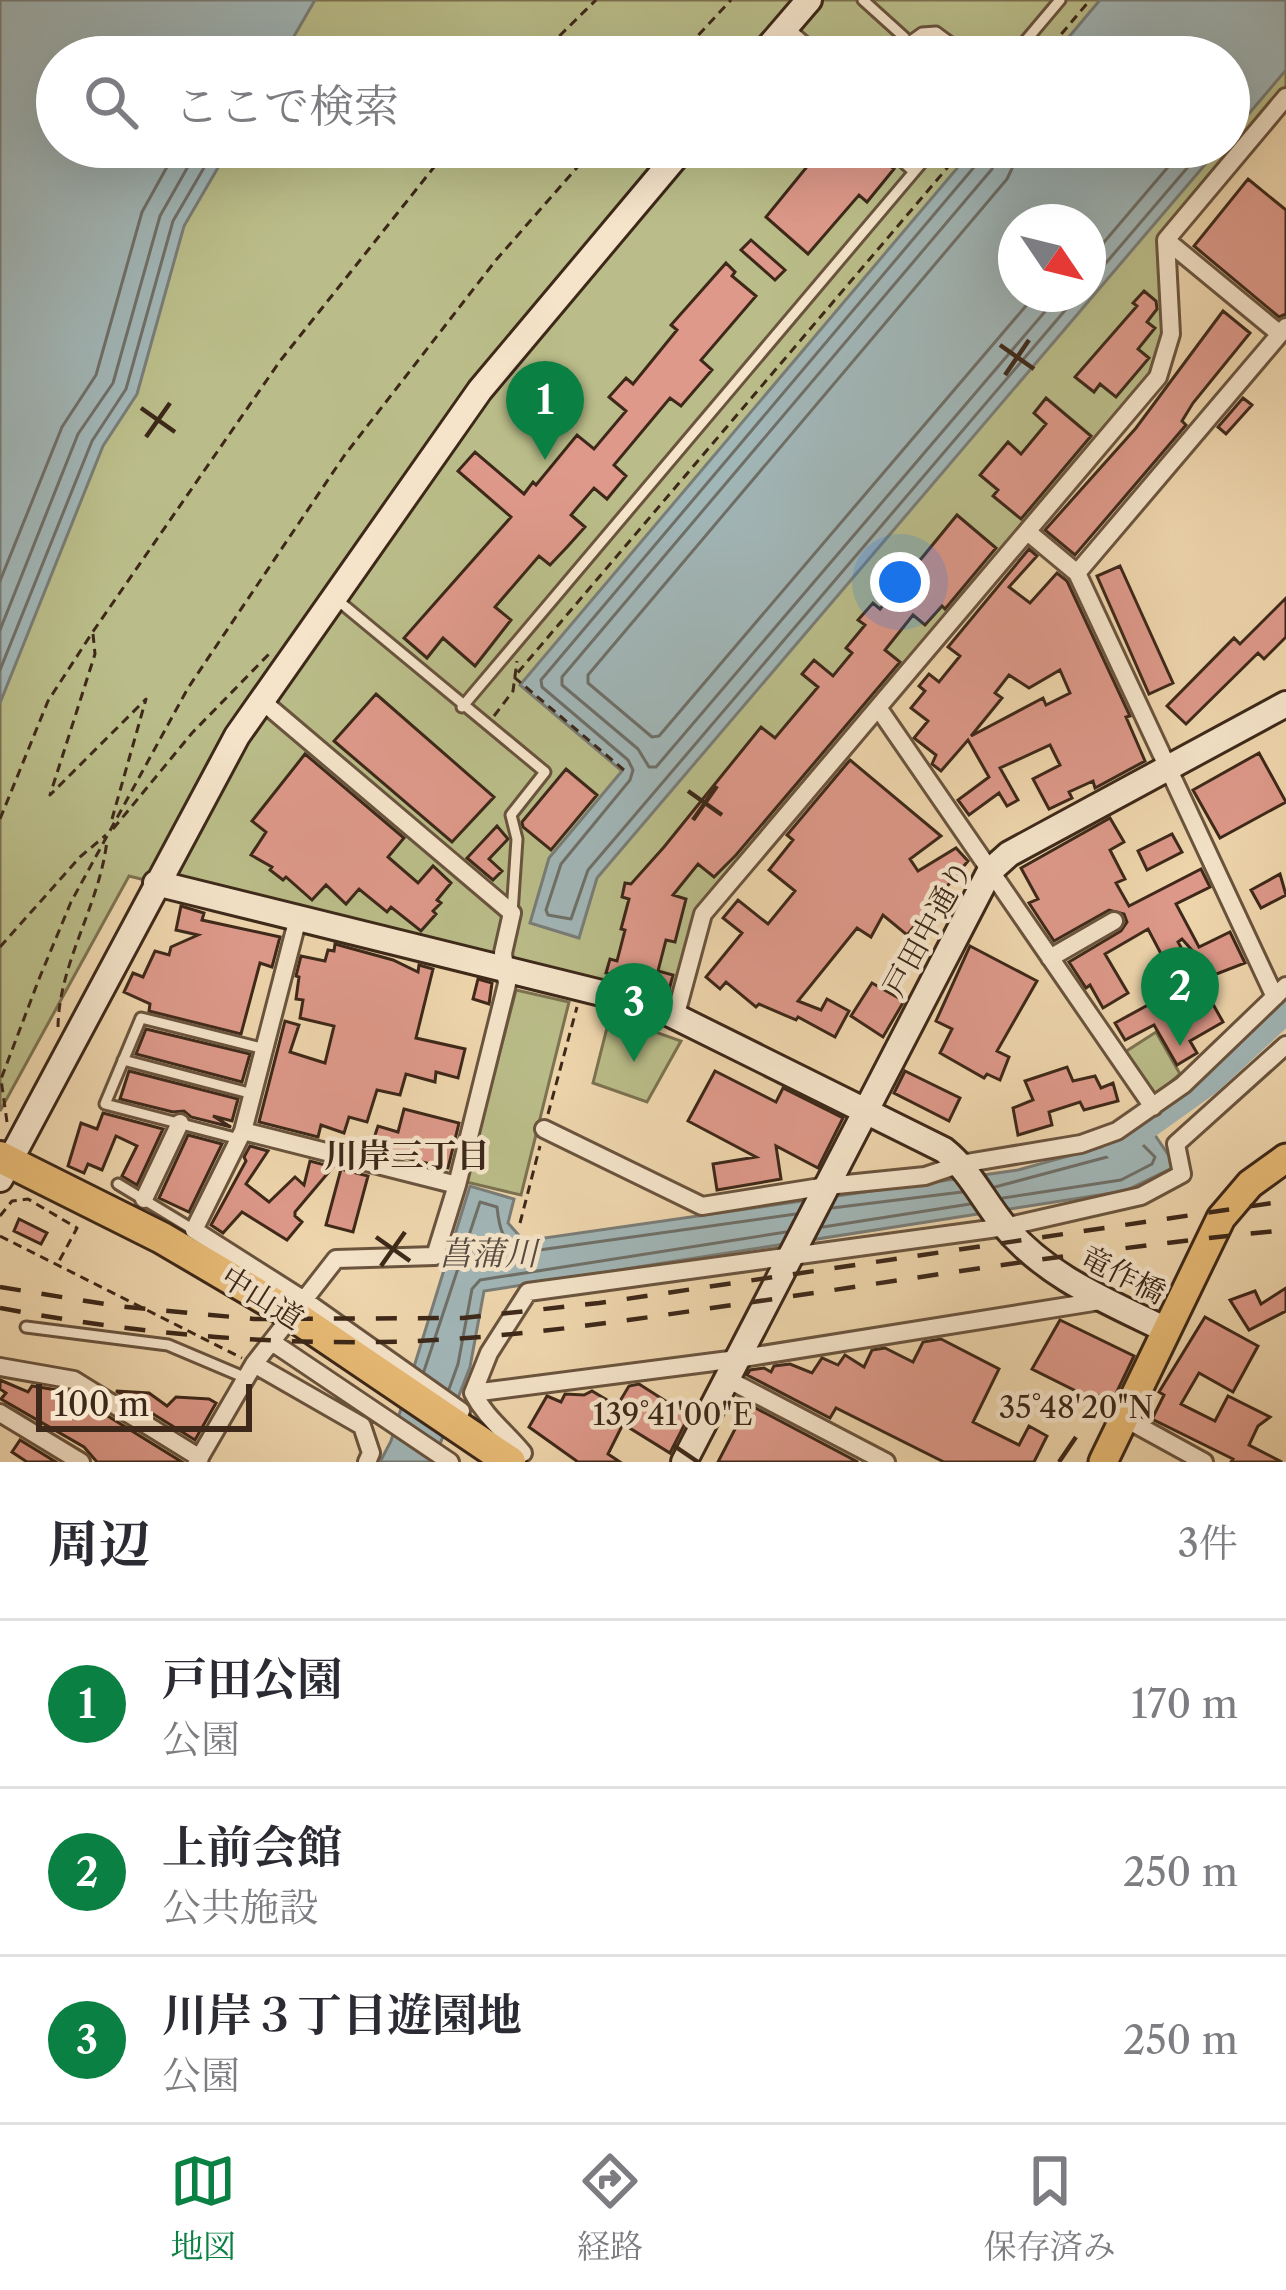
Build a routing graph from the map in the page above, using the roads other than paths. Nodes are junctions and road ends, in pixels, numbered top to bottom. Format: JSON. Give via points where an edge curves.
{"nodes":[{"id":1,"x":809,"y":0,"type":"edge"},
{"id":2,"x":863,"y":0,"type":"edge"},
{"id":3,"x":1060,"y":0,"type":"edge"},
{"id":4,"x":786,"y":26,"type":"junction"},
{"id":5,"x":778,"y":36,"type":"edge"},
{"id":6,"x":798,"y":36,"type":"edge"},
{"id":7,"x":901,"y":36,"type":"edge"},
{"id":8,"x":1030,"y":36,"type":"edge"},
{"id":9,"x":1286,"y":97,"type":"edge"},
{"id":10,"x":1250,"y":140,"type":"edge"},
{"id":11,"x":666,"y":168,"type":"edge"},
{"id":12,"x":910,"y":168,"type":"edge"},
{"id":13,"x":917,"y":168,"type":"edge"},
{"id":14,"x":1226,"y":168,"type":"edge"},
{"id":15,"x":914,"y":172,"type":"junction"},
{"id":16,"x":1166,"y":240,"type":"junction"},
{"id":17,"x":1283,"y":330,"type":"edge"},
{"id":18,"x":1029,"y":533,"type":"junction"},
{"id":19,"x":1077,"y":573,"type":"junction"},
{"id":20,"x":334,"y":597,"type":"junction"},
{"id":21,"x":262,"y":700,"type":"junction"},
{"id":22,"x":1286,"y":704,"type":"edge"},
{"id":23,"x":462,"y":707,"type":"junction"},
{"id":24,"x":879,"y":709,"type":"junction"},
{"id":25,"x":1168,"y":768,"type":"junction"},
{"id":26,"x":990,"y":872,"type":"junction"},
{"id":27,"x":156,"y":883,"type":"junction"},
{"id":28,"x":512,"y":913,"type":"junction"},
{"id":29,"x":298,"y":918,"type":"junction"},
{"id":30,"x":1114,"y":921,"type":"dead end"},
{"id":31,"x":1050,"y":958,"type":"junction"},
{"id":32,"x":506,"y":969,"type":"junction"},
{"id":33,"x":1281,"y":992,"type":"edge"},
{"id":34,"x":676,"y":1014,"type":"junction"},
{"id":35,"x":1286,"y":1045,"type":"edge"},
{"id":36,"x":265,"y":1049,"type":"junction"},
{"id":37,"x":123,"y":1060,"type":"junction"},
{"id":38,"x":253,"y":1094,"type":"junction"},
{"id":39,"x":1153,"y":1107,"type":"junction"},
{"id":40,"x":867,"y":1108,"type":"junction"},
{"id":41,"x":180,"y":1124,"type":"junction"},
{"id":42,"x":544,"y":1129,"type":"road end"},
{"id":43,"x":241,"y":1135,"type":"junction"},
{"id":44,"x":1286,"y":1158,"type":"edge"},
{"id":45,"x":964,"y":1167,"type":"junction"},
{"id":46,"x":3,"y":1170,"type":"edge"},
{"id":47,"x":118,"y":1184,"type":"dead end"},
{"id":48,"x":457,"y":1185,"type":"junction"},
{"id":49,"x":827,"y":1186,"type":"junction"},
{"id":50,"x":144,"y":1199,"type":"junction"},
{"id":51,"x":1003,"y":1224,"type":"junction"},
{"id":52,"x":194,"y":1230,"type":"junction"},
{"id":53,"x":793,"y":1254,"type":"junction"},
{"id":54,"x":1106,"y":1300,"type":"junction"},
{"id":55,"x":288,"y":1322,"type":"junction"},
{"id":56,"x":26,"y":1327,"type":"dead end"},
{"id":57,"x":1166,"y":1330,"type":"junction"},
{"id":58,"x":0,"y":1367,"type":"edge"},
{"id":59,"x":732,"y":1369,"type":"junction"},
{"id":60,"x":250,"y":1371,"type":"junction"},
{"id":61,"x":388,"y":1391,"type":"junction"},
{"id":62,"x":472,"y":1393,"type":"junction"},
{"id":63,"x":0,"y":1413,"type":"edge"},
{"id":64,"x":1124,"y":1418,"type":"junction"},
{"id":65,"x":456,"y":1437,"type":"edge"},
{"id":66,"x":524,"y":1459,"type":"edge"},
{"id":67,"x":198,"y":1460,"type":"edge"},
{"id":68,"x":81,"y":1462,"type":"edge"},
{"id":69,"x":367,"y":1462,"type":"edge"},
{"id":70,"x":478,"y":1462,"type":"edge"},
{"id":71,"x":684,"y":1462,"type":"edge"},
{"id":72,"x":886,"y":1462,"type":"edge"},
{"id":73,"x":1103,"y":1462,"type":"edge"},
{"id":74,"x":1204,"y":1462,"type":"edge"}],
"edges":[{"from":1,"to":4,"type":"street"},
{"from":2,"to":7,"type":"lane"},
{"from":3,"to":8,"type":"lane"},
{"from":4,"to":5,"type":"street"},
{"from":4,"to":6,"type":"lane"},
{"from":9,"to":10,"type":"street"},
{"from":11,"to":20,"type":"street","via":[[502,362]]},
{"from":12,"to":15,"type":"lane"},
{"from":13,"to":15,"type":"lane"},
{"from":14,"to":16,"type":"street"},
{"from":15,"to":23,"type":"lane"},
{"from":16,"to":17,"type":"street"},
{"from":16,"to":18,"type":"street","via":[[1171,334],[1158,377]]},
{"from":17,"to":19,"type":"street"},
{"from":18,"to":19,"type":"street"},
{"from":18,"to":24,"type":"street"},
{"from":19,"to":25,"type":"street"},
{"from":20,"to":21,"type":"street"},
{"from":20,"to":23,"type":"lane"},
{"from":21,"to":27,"type":"street"},
{"from":21,"to":28,"type":"street"},
{"from":22,"to":25,"type":"street","name":"戸田中通り"},
{"from":23,"to":28,"type":"lane","via":[[545,772],[512,815]]},
{"from":24,"to":26,"type":"street"},
{"from":24,"to":34,"type":"street","via":[[703,914]]},
{"from":25,"to":26,"type":"street","name":"戸田中通り"},
{"from":25,"to":33,"type":"street"},
{"from":26,"to":31,"type":"street"},
{"from":26,"to":40,"type":"street","name":"戸田中通り"},
{"from":27,"to":29,"type":"street"},
{"from":27,"to":46,"type":"street"},
{"from":28,"to":32,"type":"street"},
{"from":29,"to":32,"type":"street"},
{"from":29,"to":36,"type":"street"},
{"from":30,"to":31,"type":"street"},
{"from":31,"to":39,"type":"street"},
{"from":32,"to":34,"type":"street"},
{"from":32,"to":48,"type":"street"},
{"from":33,"to":39,"type":"street"},
{"from":34,"to":40,"type":"street"},
{"from":35,"to":51,"type":"street","via":[[1176,1144],[1182,1174],[1142,1196]]},
{"from":36,"to":37,"type":"lane","via":[[141,1018]]},
{"from":36,"to":38,"type":"street"},
{"from":37,"to":38,"type":"lane"},
{"from":37,"to":41,"type":"lane","via":[[106,1104]]},
{"from":38,"to":43,"type":"street"},
{"from":39,"to":45,"type":"street","via":[[1100,1139]]},
{"from":40,"to":45,"type":"street"},
{"from":40,"to":49,"type":"street","name":"戸田中通り"},
{"from":41,"to":43,"type":"lane"},
{"from":41,"to":50,"type":"street"},
{"from":42,"to":49,"type":"street","via":[[702,1206]]},
{"from":43,"to":48,"type":"street"},
{"from":43,"to":52,"type":"street"},
{"from":44,"to":57,"type":"main road","via":[[1221,1218]]},
{"from":45,"to":49,"type":"street"},
{"from":45,"to":51,"type":"street","name":"竜作橋"},
{"from":46,"to":55,"type":"highway","name":"中山道","via":[[162,1238]]},
{"from":47,"to":50,"type":"lane"},
{"from":48,"to":55,"type":"street","via":[[435,1256],[336,1259]]},
{"from":49,"to":53,"type":"street","name":"戸田中通り"},
{"from":50,"to":52,"type":"lane"},
{"from":51,"to":53,"type":"street"},
{"from":51,"to":54,"type":"street","name":"竜作橋","via":[[1052,1272]]},
{"from":52,"to":55,"type":"street"},
{"from":53,"to":59,"type":"street"},
{"from":53,"to":62,"type":"street","via":[[528,1292]]},
{"from":54,"to":57,"type":"street","name":"竜作橋"},
{"from":54,"to":59,"type":"street"},
{"from":55,"to":60,"type":"street"},
{"from":55,"to":61,"type":"highway","name":"中山道"},
{"from":55,"to":61,"type":"street"},
{"from":56,"to":60,"type":"lane","via":[[168,1345]]},
{"from":57,"to":64,"type":"main road"},
{"from":58,"to":67,"type":"street","via":[[74,1380]]},
{"from":59,"to":62,"type":"street"},
{"from":59,"to":71,"type":"street"},
{"from":59,"to":72,"type":"street"},
{"from":60,"to":67,"type":"street"},
{"from":60,"to":69,"type":"street","via":[[362,1426]]},
{"from":61,"to":65,"type":"highway","name":"中山道"},
{"from":61,"to":65,"type":"street"},
{"from":62,"to":66,"type":"street"},
{"from":63,"to":68,"type":"street"},
{"from":64,"to":73,"type":"main road"},
{"from":64,"to":74,"type":"street"},
{"from":65,"to":66,"type":"highway","name":"中山道"},
{"from":65,"to":70,"type":"highway","name":"中山道"}]}
